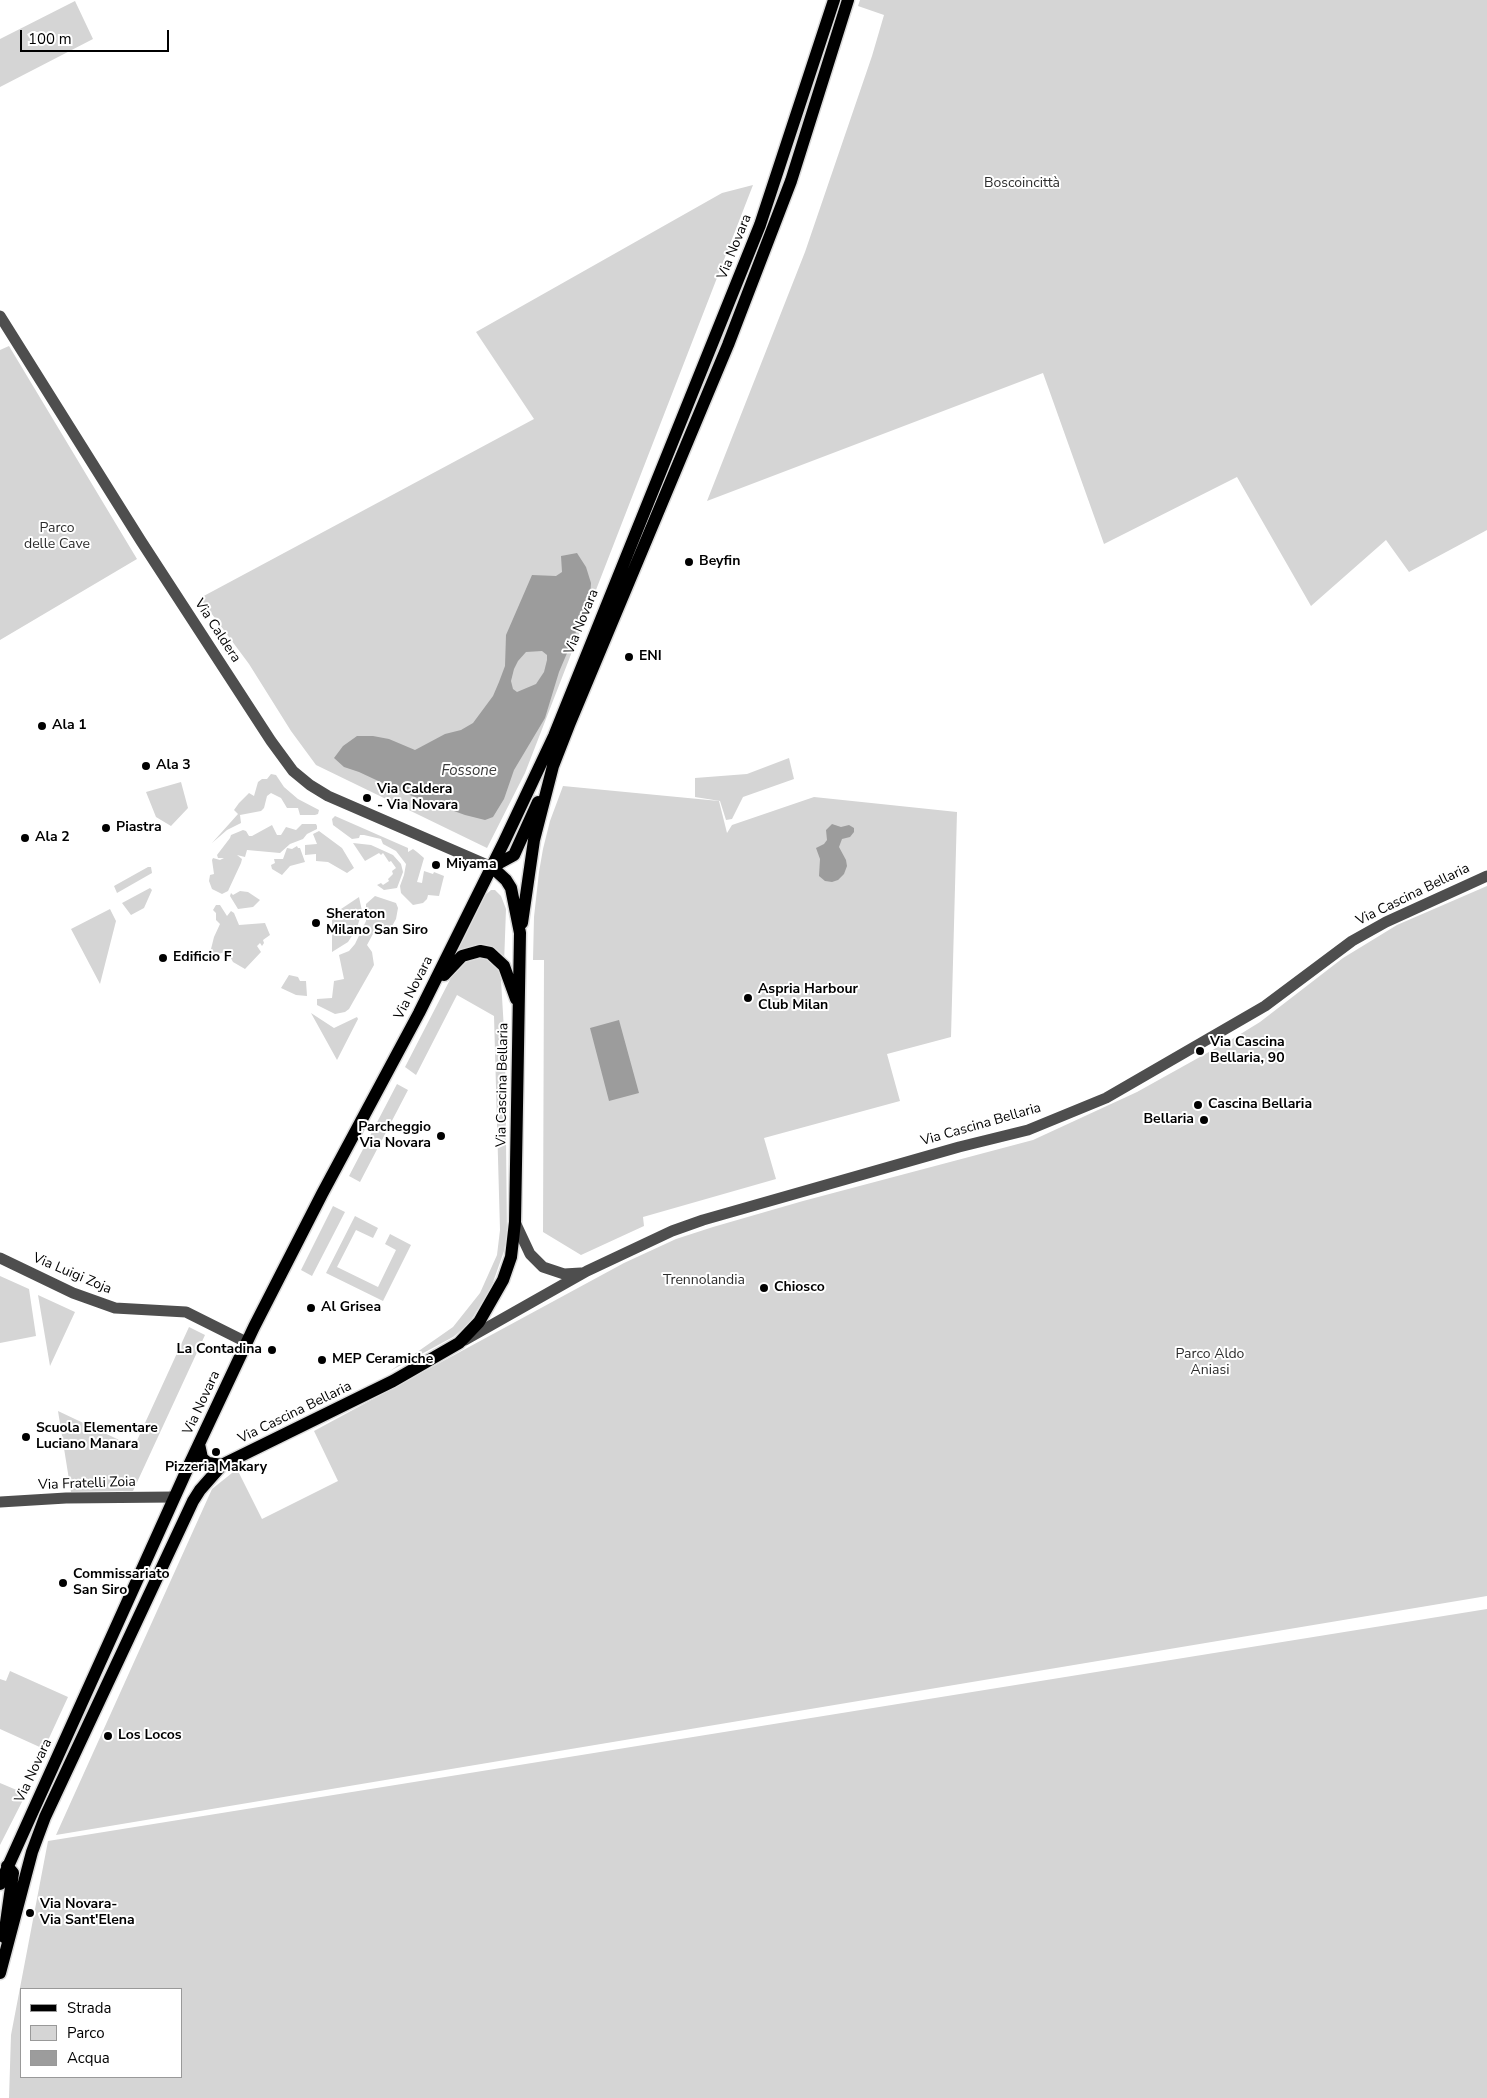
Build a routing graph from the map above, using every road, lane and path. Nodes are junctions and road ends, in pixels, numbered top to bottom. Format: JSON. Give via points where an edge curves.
{"nodes":[{"id":1,"x":834,"y":0,"type":"edge"},
{"id":2,"x":848,"y":0,"type":"edge"},
{"id":3,"x":0,"y":316,"type":"edge"},
{"id":4,"x":554,"y":766,"type":"junction"},
{"id":5,"x":492,"y":867,"type":"junction"},
{"id":6,"x":1487,"y":876,"type":"edge"},
{"id":7,"x":520,"y":933,"type":"junction"},
{"id":8,"x":519,"y":1008,"type":"junction"},
{"id":9,"x":419,"y":1013,"type":"junction"},
{"id":10,"x":516,"y":1222,"type":"junction"},
{"id":11,"x":0,"y":1258,"type":"edge"},
{"id":12,"x":587,"y":1271,"type":"junction"},
{"id":13,"x":246,"y":1342,"type":"junction"},
{"id":14,"x":459,"y":1343,"type":"junction"},
{"id":15,"x":199,"y":1444,"type":"junction"},
{"id":16,"x":222,"y":1465,"type":"junction"},
{"id":17,"x":174,"y":1497,"type":"junction"},
{"id":18,"x":0,"y":1502,"type":"edge"},
{"id":19,"x":32,"y":1852,"type":"junction"},
{"id":20,"x":3,"y":1864,"type":"edge"},
{"id":21,"x":0,"y":1884,"type":"edge"},
{"id":22,"x":0,"y":1969,"type":"edge"},
{"id":23,"x":0,"y":1973,"type":"edge"}],
"edges":[{"from":1,"to":5,"type":"main road","name":"Via Novara","via":[[760,225],[554,736]]},
{"from":2,"to":4,"type":"main road","name":"Via Novara","via":[[791,182],[717,372]]},
{"from":3,"to":5,"type":"street","name":"Via Caldera","via":[[152,557],[293,771],[328,796]]},
{"from":4,"to":5,"type":"main road","via":[[514,855]]},
{"from":4,"to":7,"type":"main road","name":"Via Novara","via":[[534,840]]},
{"from":5,"to":7,"type":"main road","via":[[511,888]]},
{"from":5,"to":9,"type":"main road","name":"Via Novara"},
{"from":6,"to":12,"type":"street","name":"Via Cascina Bellaria","via":[[1361,936],[1265,1006],[1106,1098],[1028,1130],[703,1220]]},
{"from":7,"to":8,"type":"main road","name":"Via Cascina Bellaria"},
{"from":8,"to":9,"type":"main road","via":[[504,966],[494,955],[480,950],[462,956],[449,967]]},
{"from":8,"to":10,"type":"main road","name":"Via Cascina Bellaria"},
{"from":9,"to":13,"type":"main road","name":"Via Novara"},
{"from":10,"to":12,"type":"street","name":"Via Cascina Bellaria","via":[[530,1254],[543,1267],[564,1274]]},
{"from":10,"to":14,"type":"main road","name":"Via Cascina Bellaria","via":[[511,1257],[503,1280],[479,1322]]},
{"from":11,"to":13,"type":"street","name":"Via Luigi Zoja","via":[[74,1293],[115,1308],[186,1312]]},
{"from":12,"to":14,"type":"street","name":"Via Cascina Bellaria"},
{"from":13,"to":15,"type":"main road","name":"Via Novara"},
{"from":14,"to":16,"type":"main road","name":"Via Cascina Bellaria","via":[[393,1381]]},
{"from":15,"to":16,"type":"main road","via":[[202,1458],[208,1463]]},
{"from":15,"to":17,"type":"main road","name":"Via Novara"},
{"from":16,"to":19,"type":"main road","via":[[192,1501],[45,1817]]},
{"from":17,"to":18,"type":"street","name":"Via Fratelli Zoia"},
{"from":17,"to":20,"type":"main road","name":"Via Novara"},
{"from":19,"to":20,"type":"main road"},
{"from":19,"to":23,"type":"main road"},
{"from":20,"to":21,"type":"main road","name":"Via Novara"},
{"from":20,"to":22,"type":"main road","via":[[13,1873]]}]}
